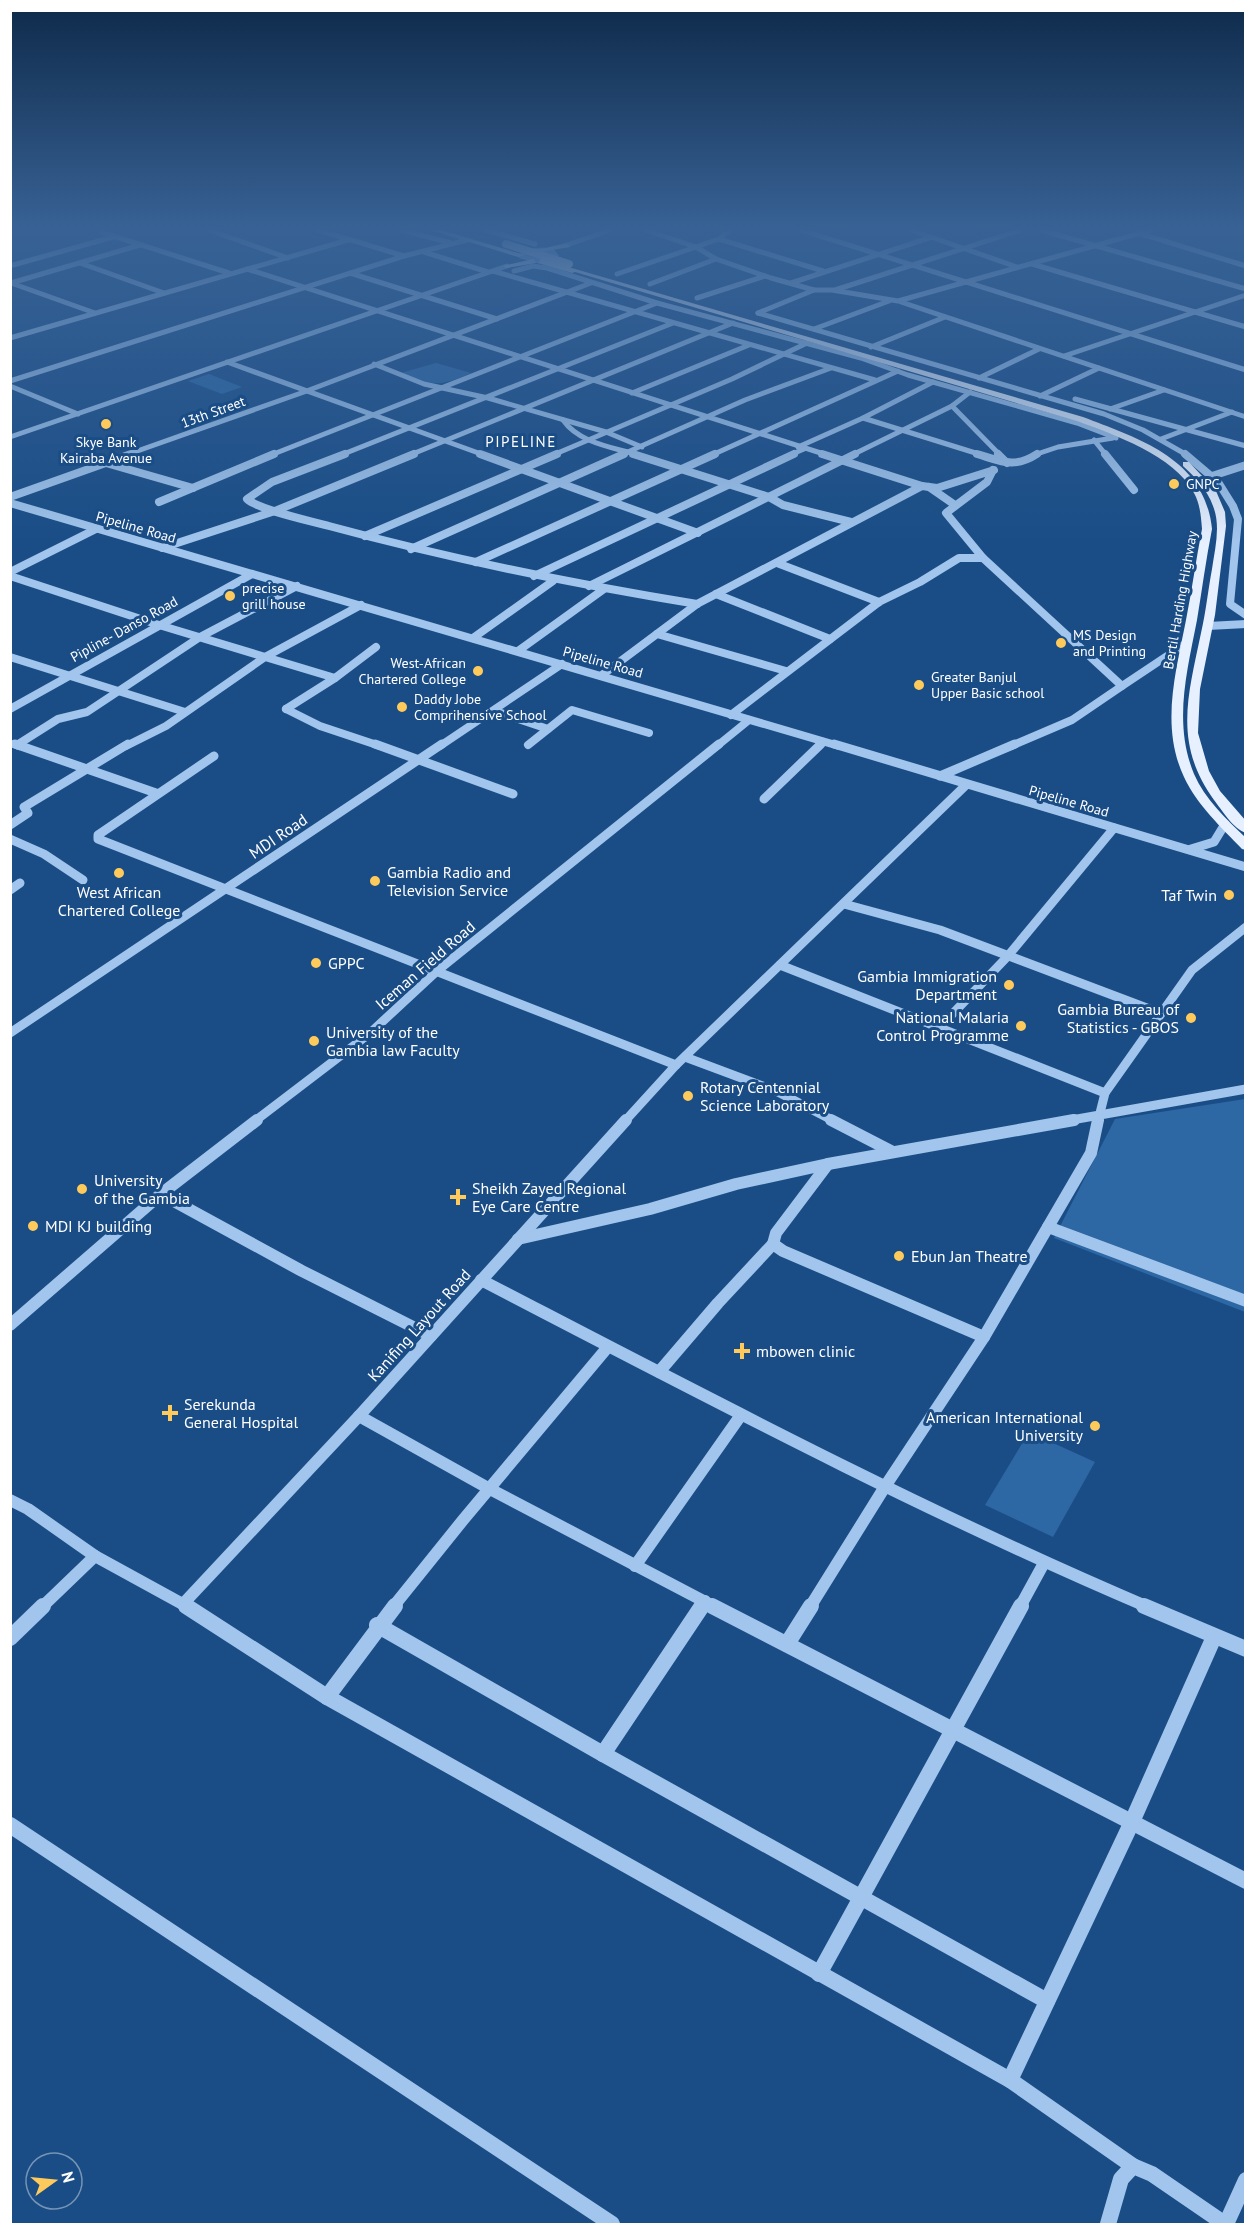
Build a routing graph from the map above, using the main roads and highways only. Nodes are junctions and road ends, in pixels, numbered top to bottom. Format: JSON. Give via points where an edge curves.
{"nodes":[{"id":1,"x":791,"y":334,"type":"edge"},
{"id":2,"x":810,"y":334,"type":"edge"},
{"id":3,"x":1244,"y":827,"type":"edge"},
{"id":4,"x":1245,"y":846,"type":"edge"}],
"edges":[{"from":1,"to":4,"type":"main road","name":"Bertil Harding Highway","via":[[1080,419],[1127,437],[1187,476],[1205,509],[1207,529],[1175,717],[1179,748],[1198,793]]},
{"from":2,"to":3,"type":"main road","name":"Bertil Harding Highway","via":[[868,348],[1105,422],[1142,436],[1202,478],[1220,510],[1222,530],[1192,706],[1193,738],[1206,777]]}]}
